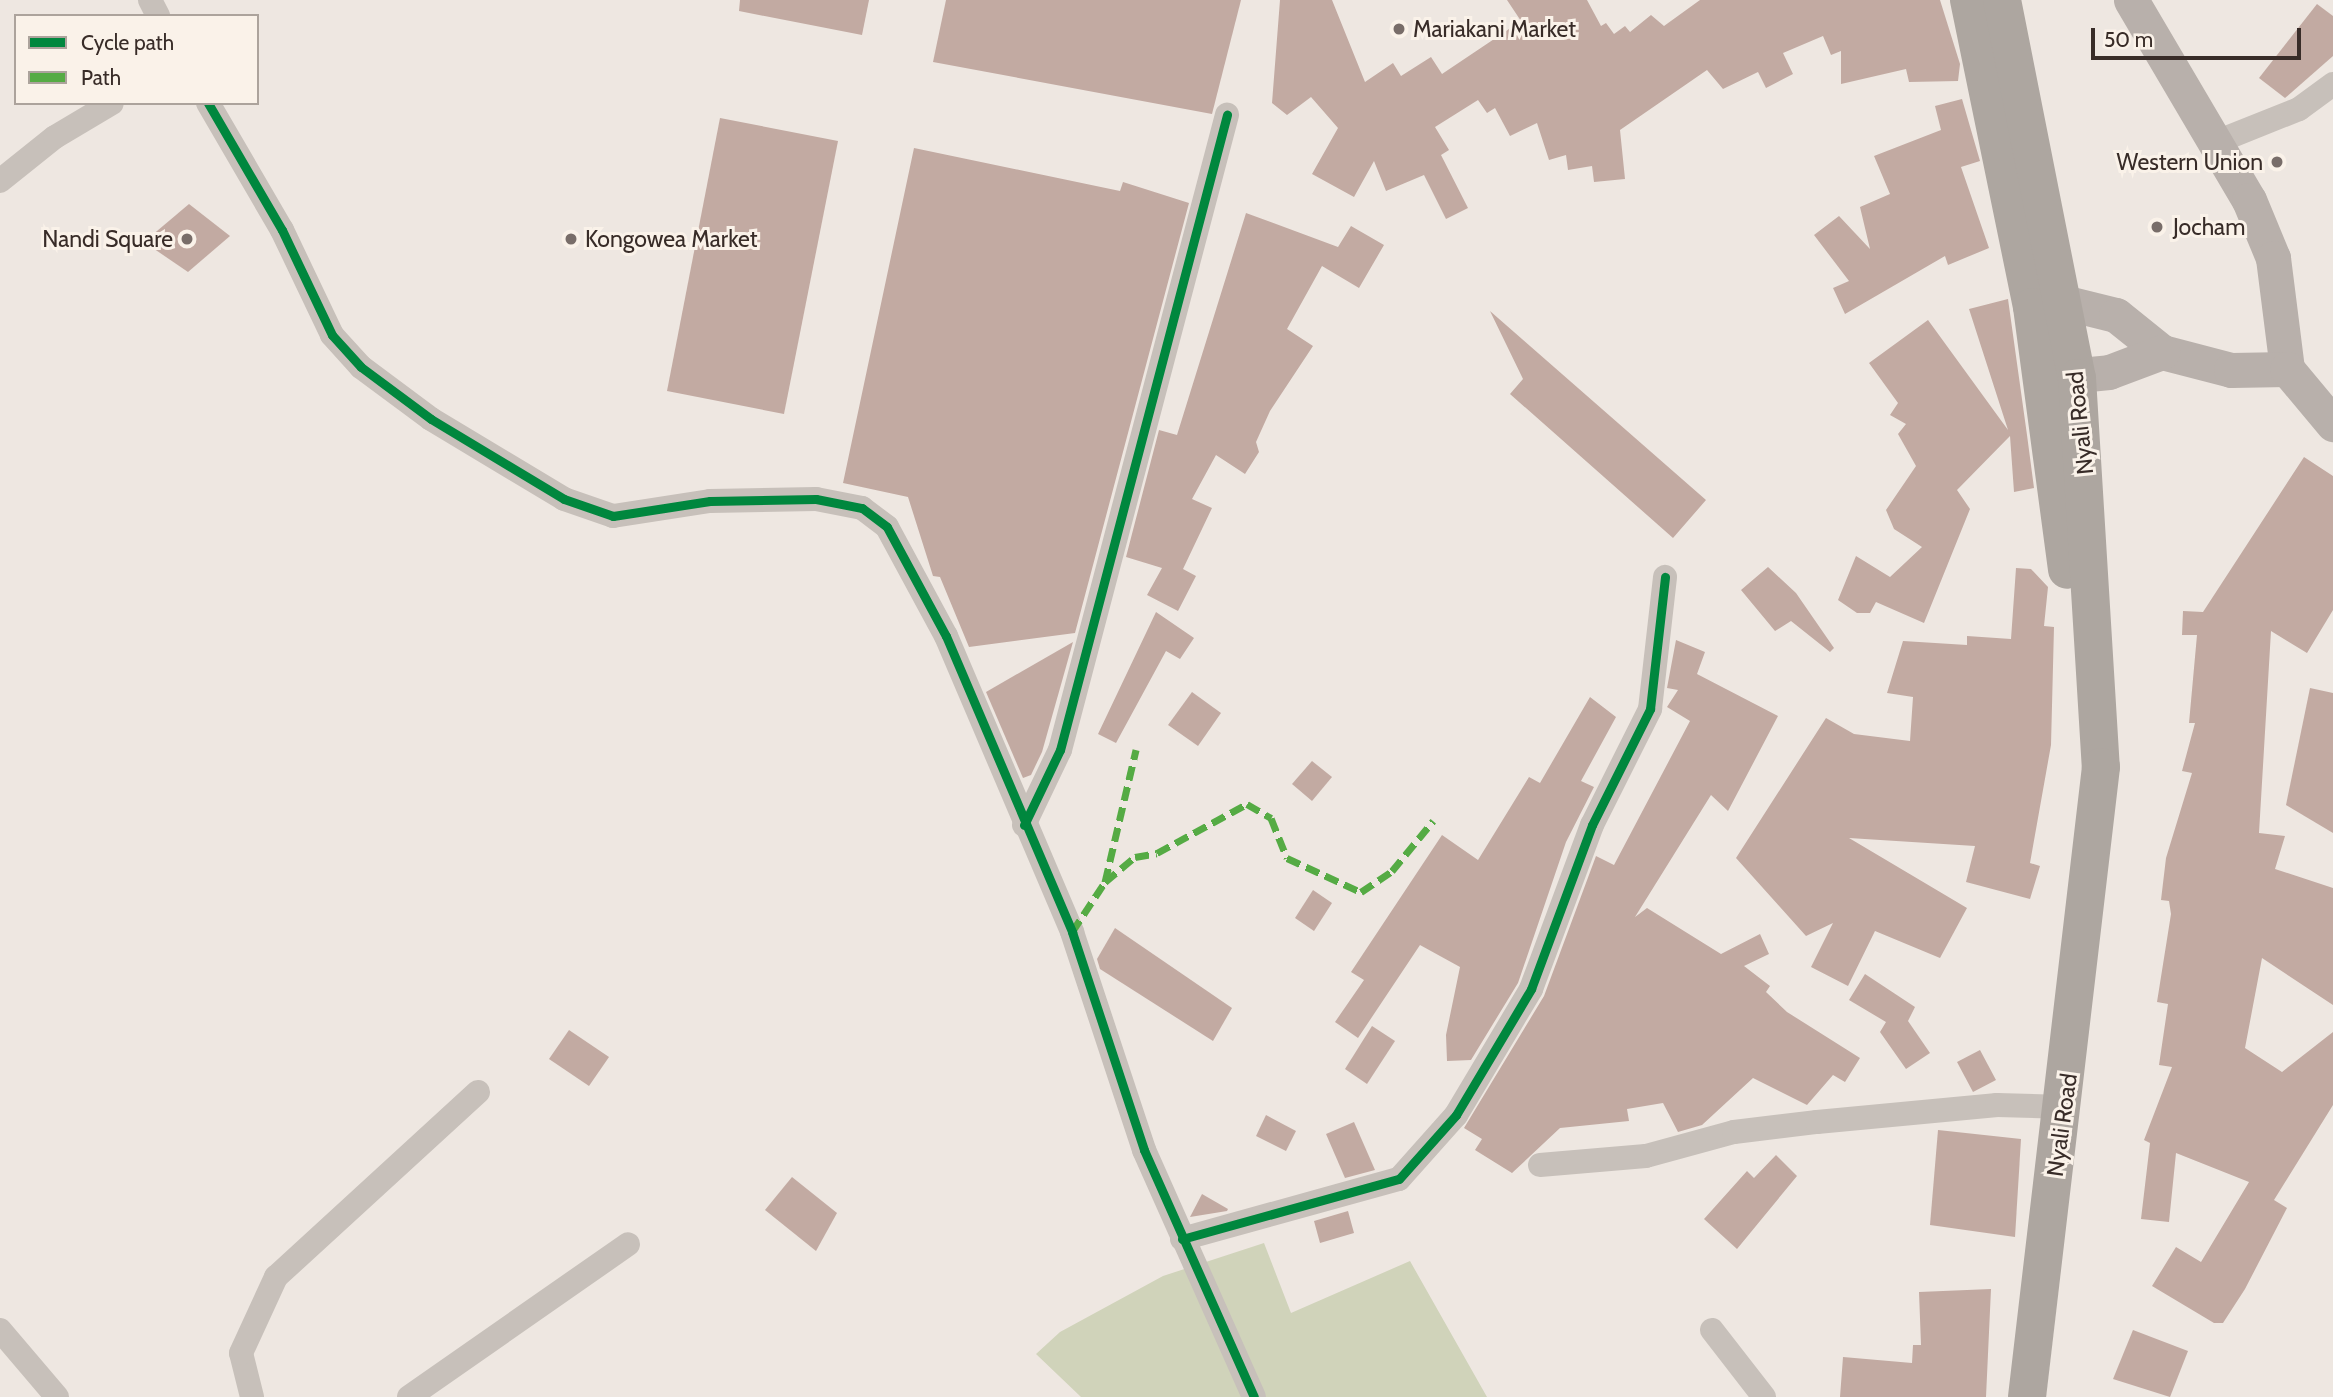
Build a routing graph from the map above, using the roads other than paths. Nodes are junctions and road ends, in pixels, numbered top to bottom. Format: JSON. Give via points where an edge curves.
{"nodes":[{"id":1,"x":1969,"y":0,"type":"edge"},
{"id":2,"x":2002,"y":0,"type":"edge"},
{"id":3,"x":2131,"y":0,"type":"edge"},
{"id":4,"x":2333,"y":84,"type":"edge"},
{"id":5,"x":110,"y":105,"type":"edge"},
{"id":6,"x":209,"y":105,"type":"edge"},
{"id":7,"x":1227,"y":115,"type":"dead end"},
{"id":8,"x":2219,"y":141,"type":"junction"},
{"id":9,"x":0,"y":181,"type":"edge"},
{"id":10,"x":2049,"y":305,"type":"junction"},
{"id":11,"x":2162,"y":352,"type":"junction"},
{"id":12,"x":2287,"y":369,"type":"junction"},
{"id":13,"x":2061,"y":378,"type":"junction"},
{"id":14,"x":2333,"y":424,"type":"edge"},
{"id":15,"x":1665,"y":576,"type":"dead end"},
{"id":16,"x":1024,"y":825,"type":"junction"},
{"id":17,"x":478,"y":1091,"type":"dead end"},
{"id":18,"x":2065,"y":1107,"type":"junction"},
{"id":19,"x":1540,"y":1165,"type":"dead end"},
{"id":20,"x":1182,"y":1239,"type":"junction"},
{"id":21,"x":628,"y":1244,"type":"dead end"},
{"id":22,"x":0,"y":1330,"type":"edge"},
{"id":23,"x":1712,"y":1330,"type":"dead end"},
{"id":24,"x":57,"y":1397,"type":"edge"},
{"id":25,"x":252,"y":1397,"type":"edge"},
{"id":26,"x":409,"y":1397,"type":"edge"},
{"id":27,"x":1254,"y":1397,"type":"edge"},
{"id":28,"x":1764,"y":1397,"type":"edge"},
{"id":29,"x":2027,"y":1397,"type":"edge"}],
"edges":[{"from":1,"to":10,"type":"highway","name":"Nyali Road"},
{"from":2,"to":10,"type":"highway","name":"Nyali Road"},
{"from":3,"to":8,"type":"main road"},
{"from":4,"to":8,"type":"street","via":[[2299,109]]},
{"from":5,"to":9,"type":"street","via":[[55,137]]},
{"from":6,"to":16,"type":"street","via":[[282,230],[332,335],[360,367],[431,419],[564,499],[613,516],[710,501],[816,499],[862,508],[887,527],[946,636]]},
{"from":7,"to":16,"type":"street","via":[[1063,738]]},
{"from":8,"to":12,"type":"main road","via":[[2273,258]]},
{"from":10,"to":11,"type":"main road","via":[[2128,321]]},
{"from":10,"to":13,"type":"highway","name":"Nyali Road"},
{"from":11,"to":12,"type":"main road","via":[[2231,370]]},
{"from":11,"to":13,"type":"main road"},
{"from":12,"to":14,"type":"main road"},
{"from":13,"to":18,"type":"highway","name":"Nyali Road","via":[[2065,542],[2088,852]]},
{"from":15,"to":20,"type":"street","via":[[1650,709],[1592,825],[1531,989],[1456,1115],[1399,1179]]},
{"from":16,"to":20,"type":"street","via":[[1072,932],[1144,1150]]},
{"from":17,"to":25,"type":"street","via":[[276,1277],[241,1353]]},
{"from":18,"to":19,"type":"street","via":[[1997,1105],[1817,1122],[1734,1132],[1646,1156]]},
{"from":18,"to":29,"type":"highway","name":"Nyali Road"},
{"from":20,"to":27,"type":"street"},
{"from":21,"to":26,"type":"street"},
{"from":22,"to":24,"type":"street"},
{"from":23,"to":28,"type":"street"}]}
